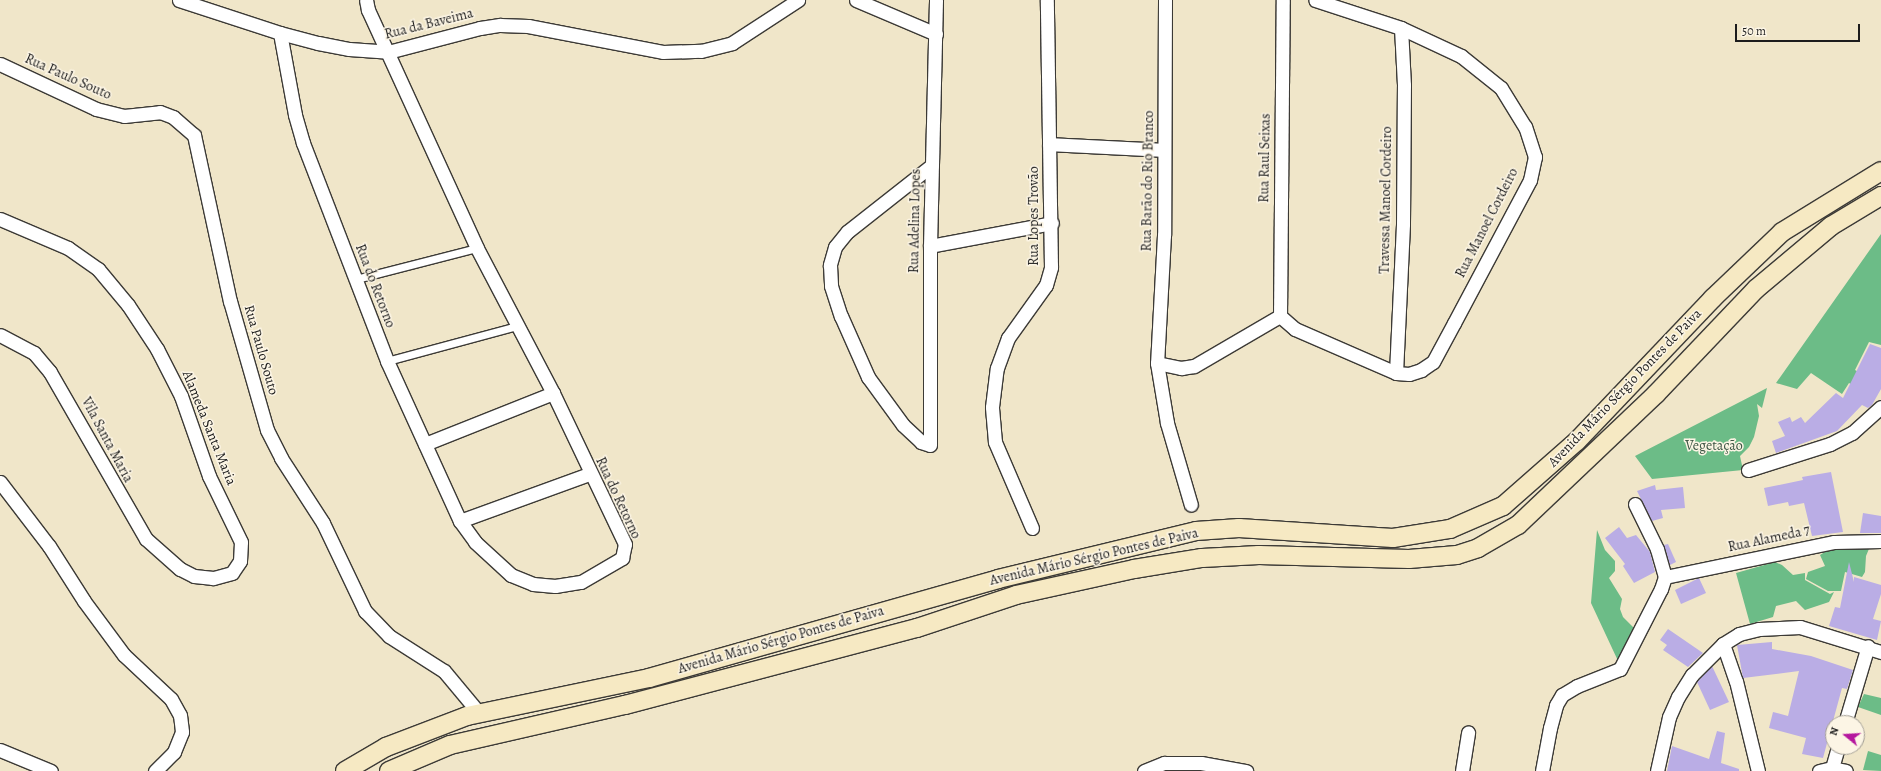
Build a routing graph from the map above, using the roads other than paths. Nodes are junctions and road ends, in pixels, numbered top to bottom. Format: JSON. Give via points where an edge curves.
{"nodes":[{"id":1,"x":179,"y":0,"type":"edge"},
{"id":2,"x":366,"y":0,"type":"edge"},
{"id":3,"x":798,"y":0,"type":"edge"},
{"id":4,"x":856,"y":0,"type":"edge"},
{"id":5,"x":936,"y":0,"type":"edge"},
{"id":6,"x":1047,"y":0,"type":"edge"},
{"id":7,"x":1165,"y":0,"type":"edge"},
{"id":8,"x":1283,"y":0,"type":"edge"},
{"id":9,"x":1315,"y":0,"type":"edge"},
{"id":10,"x":1401,"y":28,"type":"junction"},
{"id":11,"x":280,"y":34,"type":"junction"},
{"id":12,"x":936,"y":34,"type":"junction"},
{"id":13,"x":388,"y":52,"type":"junction"},
{"id":14,"x":0,"y":64,"type":"edge"},
{"id":15,"x":1049,"y":144,"type":"junction"},
{"id":16,"x":1164,"y":150,"type":"junction"},
{"id":17,"x":932,"y":165,"type":"junction"},
{"id":18,"x":1881,"y":171,"type":"edge"},
{"id":19,"x":1881,"y":196,"type":"edge"},
{"id":20,"x":0,"y":219,"type":"edge"},
{"id":21,"x":1052,"y":223,"type":"junction"},
{"id":22,"x":930,"y":246,"type":"junction"},
{"id":23,"x":477,"y":248,"type":"junction"},
{"id":24,"x":356,"y":279,"type":"junction"},
{"id":25,"x":1280,"y":316,"type":"junction"},
{"id":26,"x":517,"y":326,"type":"junction"},
{"id":27,"x":0,"y":335,"type":"edge"},
{"id":28,"x":387,"y":362,"type":"junction"},
{"id":29,"x":1157,"y":363,"type":"junction"},
{"id":30,"x":1396,"y":373,"type":"junction"},
{"id":31,"x":553,"y":393,"type":"junction"},
{"id":32,"x":1881,"y":407,"type":"edge"},
{"id":33,"x":425,"y":444,"type":"junction"},
{"id":34,"x":1748,"y":470,"type":"dead end"},
{"id":35,"x":590,"y":474,"type":"junction"},
{"id":36,"x":0,"y":482,"type":"edge"},
{"id":37,"x":1635,"y":504,"type":"dead end"},
{"id":38,"x":1190,"y":505,"type":"dead end"},
{"id":39,"x":460,"y":521,"type":"junction"},
{"id":40,"x":1032,"y":528,"type":"dead end"},
{"id":41,"x":1881,"y":540,"type":"edge"},
{"id":42,"x":180,"y":569,"type":"joint"},
{"id":43,"x":1665,"y":577,"type":"junction"},
{"id":44,"x":1723,"y":644,"type":"junction"},
{"id":45,"x":1868,"y":646,"type":"junction"},
{"id":46,"x":1881,"y":652,"type":"edge"},
{"id":47,"x":479,"y":713,"type":"junction"},
{"id":48,"x":1847,"y":715,"type":"edge"},
{"id":49,"x":1468,"y":732,"type":"dead end"},
{"id":50,"x":0,"y":750,"type":"edge"},
{"id":51,"x":1834,"y":755,"type":"edge"},
{"id":52,"x":1826,"y":770,"type":"edge"},
{"id":53,"x":51,"y":771,"type":"edge"},
{"id":54,"x":155,"y":771,"type":"edge"},
{"id":55,"x":345,"y":771,"type":"edge"},
{"id":56,"x":389,"y":771,"type":"edge"},
{"id":57,"x":1144,"y":771,"type":"edge"},
{"id":58,"x":1246,"y":771,"type":"edge"},
{"id":59,"x":1462,"y":771,"type":"edge"},
{"id":60,"x":1542,"y":771,"type":"edge"},
{"id":61,"x":1657,"y":771,"type":"edge"},
{"id":62,"x":1758,"y":771,"type":"edge"},
{"id":63,"x":1846,"y":771,"type":"edge"}],
"edges":[{"from":1,"to":11,"type":"street","name":"Rua da Baveima"},
{"from":2,"to":13,"type":"street","name":"Rua do Retorno","via":[[368,10]]},
{"from":3,"to":13,"type":"street","name":"Rua da Baveima","via":[[732,43],[701,51],[663,52],[528,26],[500,25]]},
{"from":4,"to":12,"type":"street"},
{"from":5,"to":12,"type":"street","name":"Rua Adelina Lopes"},
{"from":6,"to":15,"type":"street","name":"Rua Lopes Trovão"},
{"from":7,"to":16,"type":"street","name":"Rua Barão do Rio Branco"},
{"from":8,"to":25,"type":"street","name":"Rua Raul Seixas"},
{"from":9,"to":10,"type":"street","name":"Rua Manoel Cordeiro"},
{"from":10,"to":30,"type":"street","name":"Travessa Manoel Cordeiro","via":[[1404,85],[1403,224]]},
{"from":10,"to":30,"type":"street","name":"Rua Manoel Cordeiro","via":[[1461,56],[1501,88],[1525,126],[1535,157],[1530,180],[1433,362],[1409,374]]},
{"from":11,"to":13,"type":"street","name":"Rua da Baveima","via":[[349,49]]},
{"from":11,"to":24,"type":"street","name":"Rua do Retorno","via":[[295,115]]},
{"from":12,"to":17,"type":"street","name":"Rua Adelina Lopes"},
{"from":13,"to":23,"type":"street","name":"Rua do Retorno"},
{"from":14,"to":47,"type":"street","name":"Rua Paulo Souto","via":[[96,110],[124,116],[160,112],[179,121],[194,135],[230,301],[267,430],[281,458],[323,523],[365,611],[389,636],[444,671]]},
{"from":15,"to":16,"type":"street"},
{"from":15,"to":21,"type":"street","name":"Rua Lopes Trovão"},
{"from":16,"to":29,"type":"street","name":"Rua Barão do Rio Branco","via":[[1164,235]]},
{"from":17,"to":22,"type":"street","name":"Rua Adelina Lopes"},
{"from":17,"to":22,"type":"street","name":"Rua Adelina Lopes","via":[[847,232],[836,247],[830,265],[831,286],[841,316],[868,377],[903,425],[921,442],[930,445]]},
{"from":18,"to":47,"type":"main road","name":"Avenida Mário Sérgio Pontes de Paiva","via":[[1782,232],[1712,298],[1577,441],[1503,506],[1450,529],[1393,538],[1239,528],[1196,531],[998,579],[649,678]]},
{"from":19,"to":56,"type":"main road","name":"Avenida Mário Sérgio Pontes de Paiva","via":[[1831,226],[1756,289],[1656,394],[1518,525],[1478,548],[1458,556],[1409,559],[1259,555],[1202,558],[1134,569],[1016,595],[917,628],[625,705],[450,745]]},
{"from":20,"to":42,"type":"street","name":"Alameda Santa Maria","via":[[68,248],[98,270],[128,305],[157,349],[174,382],[209,476],[241,542],[240,561],[232,573],[213,578],[194,576]]},
{"from":21,"to":22,"type":"street"},
{"from":21,"to":40,"type":"street","name":"Rua Lopes Trovão","via":[[1051,268],[1046,285],[1008,338],[997,368],[992,407],[995,442]]},
{"from":23,"to":24,"type":"lane"},
{"from":23,"to":26,"type":"street","name":"Rua do Retorno"},
{"from":24,"to":28,"type":"street","name":"Rua do Retorno"},
{"from":25,"to":29,"type":"street","via":[[1194,366],[1181,368]]},
{"from":25,"to":30,"type":"street","name":"Rua Manoel Cordeiro","via":[[1295,329]]},
{"from":26,"to":28,"type":"lane"},
{"from":26,"to":31,"type":"street","name":"Rua do Retorno"},
{"from":27,"to":42,"type":"street","name":"Vila Santa Maria","via":[[34,353],[50,372],[146,539]]},
{"from":28,"to":33,"type":"street","name":"Rua do Retorno"},
{"from":29,"to":38,"type":"street","name":"Rua Barão do Rio Branco","via":[[1167,423]]},
{"from":31,"to":33,"type":"street"},
{"from":31,"to":35,"type":"street","name":"Rua do Retorno"},
{"from":32,"to":34,"type":"street","via":[[1852,433],[1830,444]]},
{"from":33,"to":39,"type":"street","name":"Rua do Retorno"},
{"from":35,"to":39,"type":"street"},
{"from":35,"to":39,"type":"street","name":"Rua do Retorno","via":[[625,544],[625,552],[616,563],[581,582],[555,586],[533,584],[511,575],[475,542]]},
{"from":36,"to":54,"type":"street","via":[[49,546],[84,601],[124,655],[171,699],[180,714],[182,732],[174,752]]},
{"from":37,"to":43,"type":"street","via":[[1657,549]]},
{"from":41,"to":43,"type":"street","name":"Rua Alameda 7","via":[[1834,542]]},
{"from":43,"to":60,"type":"street","via":[[1620,669],[1576,686],[1562,695],[1556,705]]},
{"from":44,"to":45,"type":"street","via":[[1739,634],[1759,629],[1787,627],[1820,631]]},
{"from":44,"to":61,"type":"street","via":[[1692,675],[1678,697],[1669,717]]},
{"from":44,"to":62,"type":"street","via":[[1736,681]]},
{"from":45,"to":46,"type":"street"},
{"from":45,"to":48,"type":"street"},
{"from":47,"to":55,"type":"main road","name":"Avenida Mário Sérgio Pontes de Paiva","via":[[433,727],[386,747]]},
{"from":49,"to":59,"type":"street"},
{"from":50,"to":53,"type":"street"},
{"from":51,"to":52,"type":"street"},
{"from":52,"to":63,"type":"street"},
{"from":57,"to":58,"type":"street","via":[[1164,763],[1201,762]]}]}
